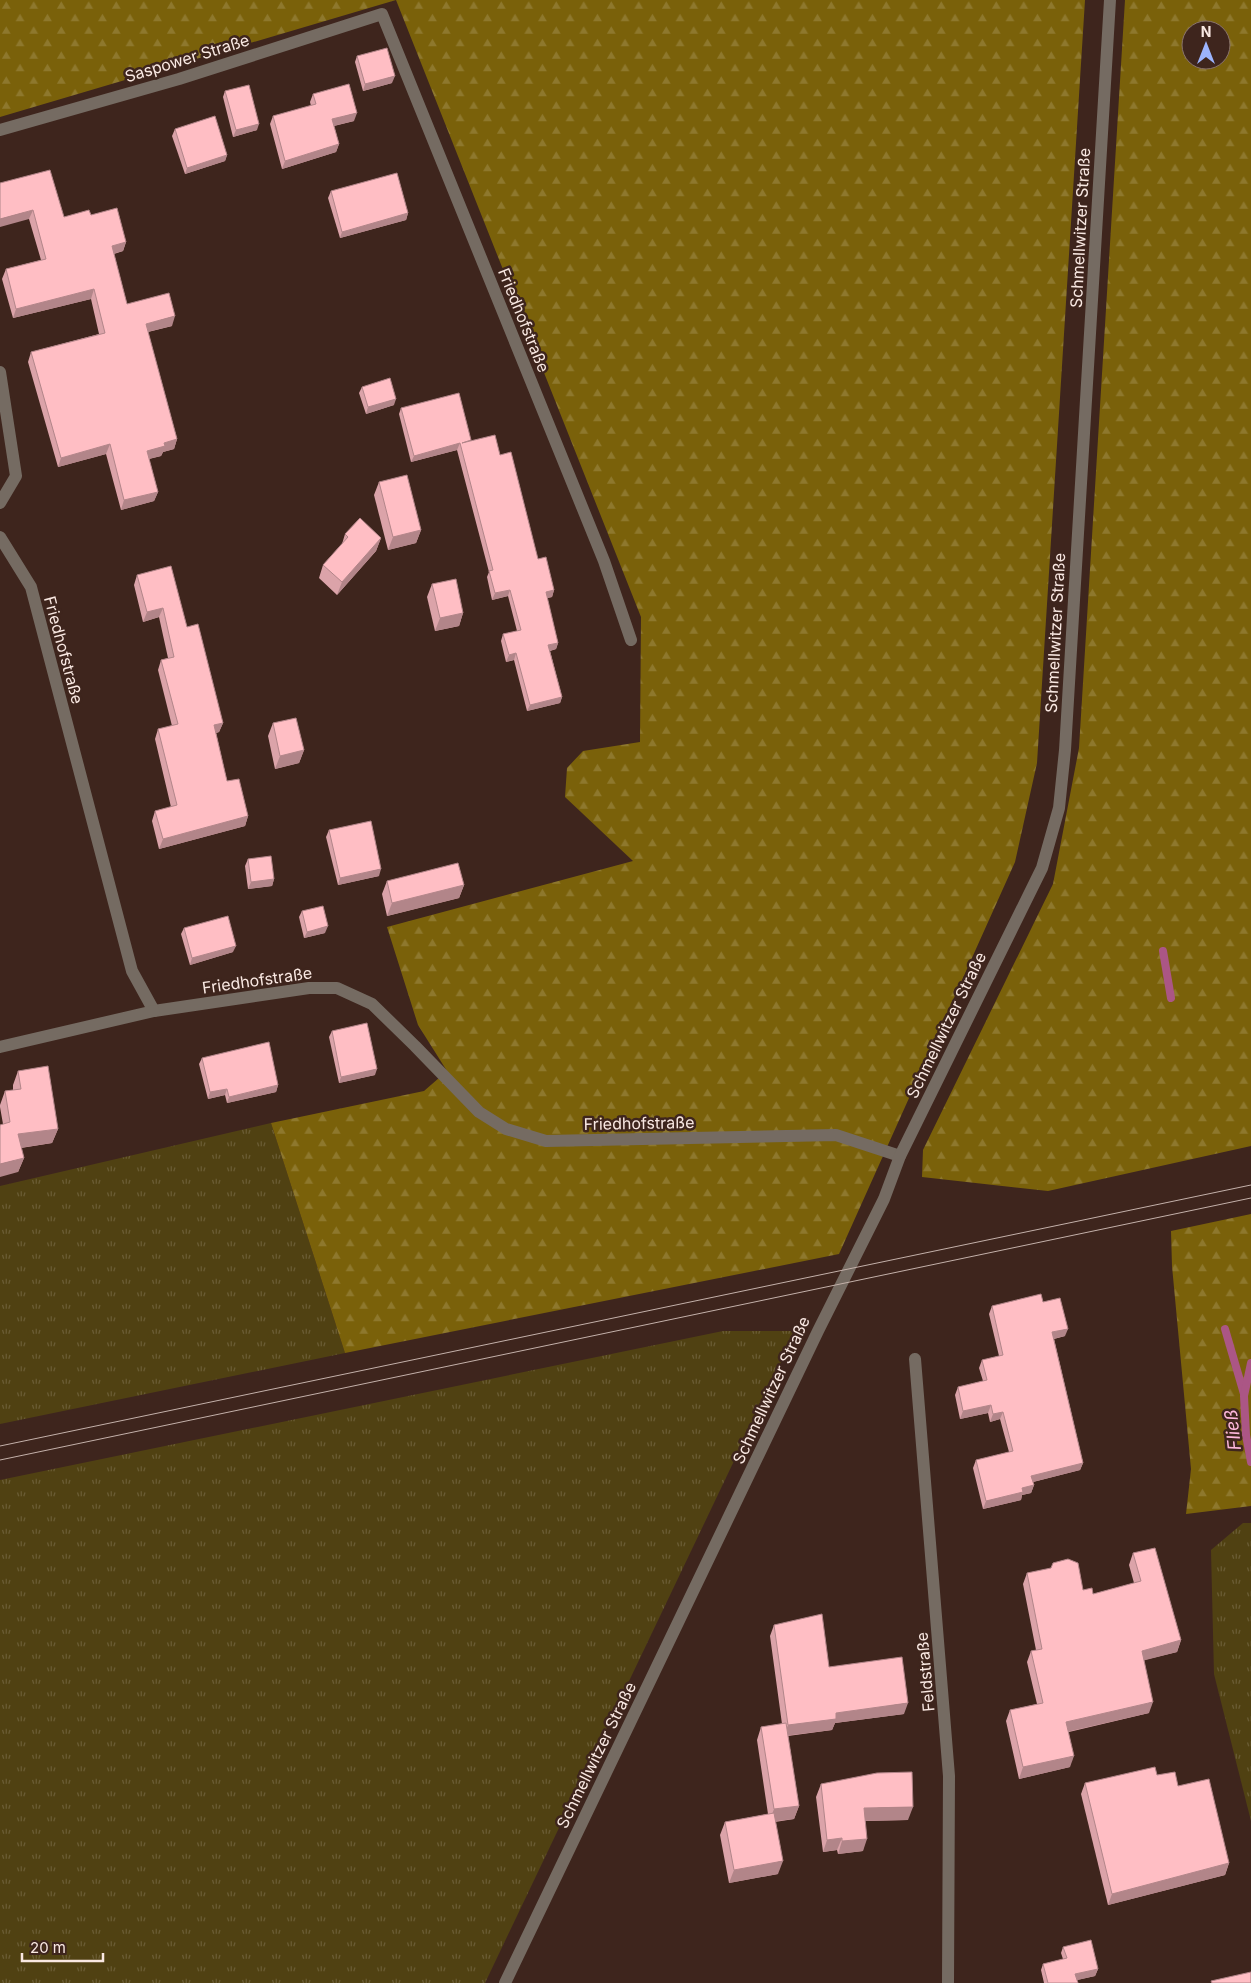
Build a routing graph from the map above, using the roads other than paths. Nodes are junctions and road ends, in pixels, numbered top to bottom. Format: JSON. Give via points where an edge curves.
{"nodes":[{"id":1,"x":1110,"y":0,"type":"edge"},
{"id":2,"x":382,"y":14,"type":"joint"},
{"id":3,"x":0,"y":130,"type":"edge"},
{"id":4,"x":0,"y":372,"type":"edge"},
{"id":5,"x":0,"y":503,"type":"edge"},
{"id":6,"x":0,"y":537,"type":"edge"},
{"id":7,"x":631,"y":640,"type":"dead end"},
{"id":8,"x":154,"y":1011,"type":"junction"},
{"id":9,"x":0,"y":1047,"type":"edge"},
{"id":10,"x":900,"y":1156,"type":"junction"},
{"id":11,"x":915,"y":1358,"type":"dead end"},
{"id":12,"x":505,"y":1983,"type":"edge"},
{"id":13,"x":948,"y":1983,"type":"edge"}],
"edges":[{"from":1,"to":10,"type":"street","name":"Schmellwitzer Straße","via":[[1059,808],[1042,868]]},
{"from":2,"to":3,"type":"street","name":"Saspower Straße","via":[[179,79]]},
{"from":2,"to":7,"type":"street","name":"Friedhofstraße","via":[[604,561]]},
{"from":4,"to":5,"type":"street","via":[[16,476]]},
{"from":6,"to":8,"type":"street","name":"Friedhofstraße","via":[[31,587],[132,971]]},
{"from":8,"to":9,"type":"street"},
{"from":8,"to":10,"type":"street","name":"Friedhofstraße","via":[[310,988],[337,988],[372,1004],[479,1112],[506,1129],[546,1141],[836,1135]]},
{"from":10,"to":12,"type":"street","name":"Schmellwitzer Straße","via":[[884,1199],[821,1323]]},
{"from":11,"to":13,"type":"street","name":"Feldstraße","via":[[949,1776]]}]}
